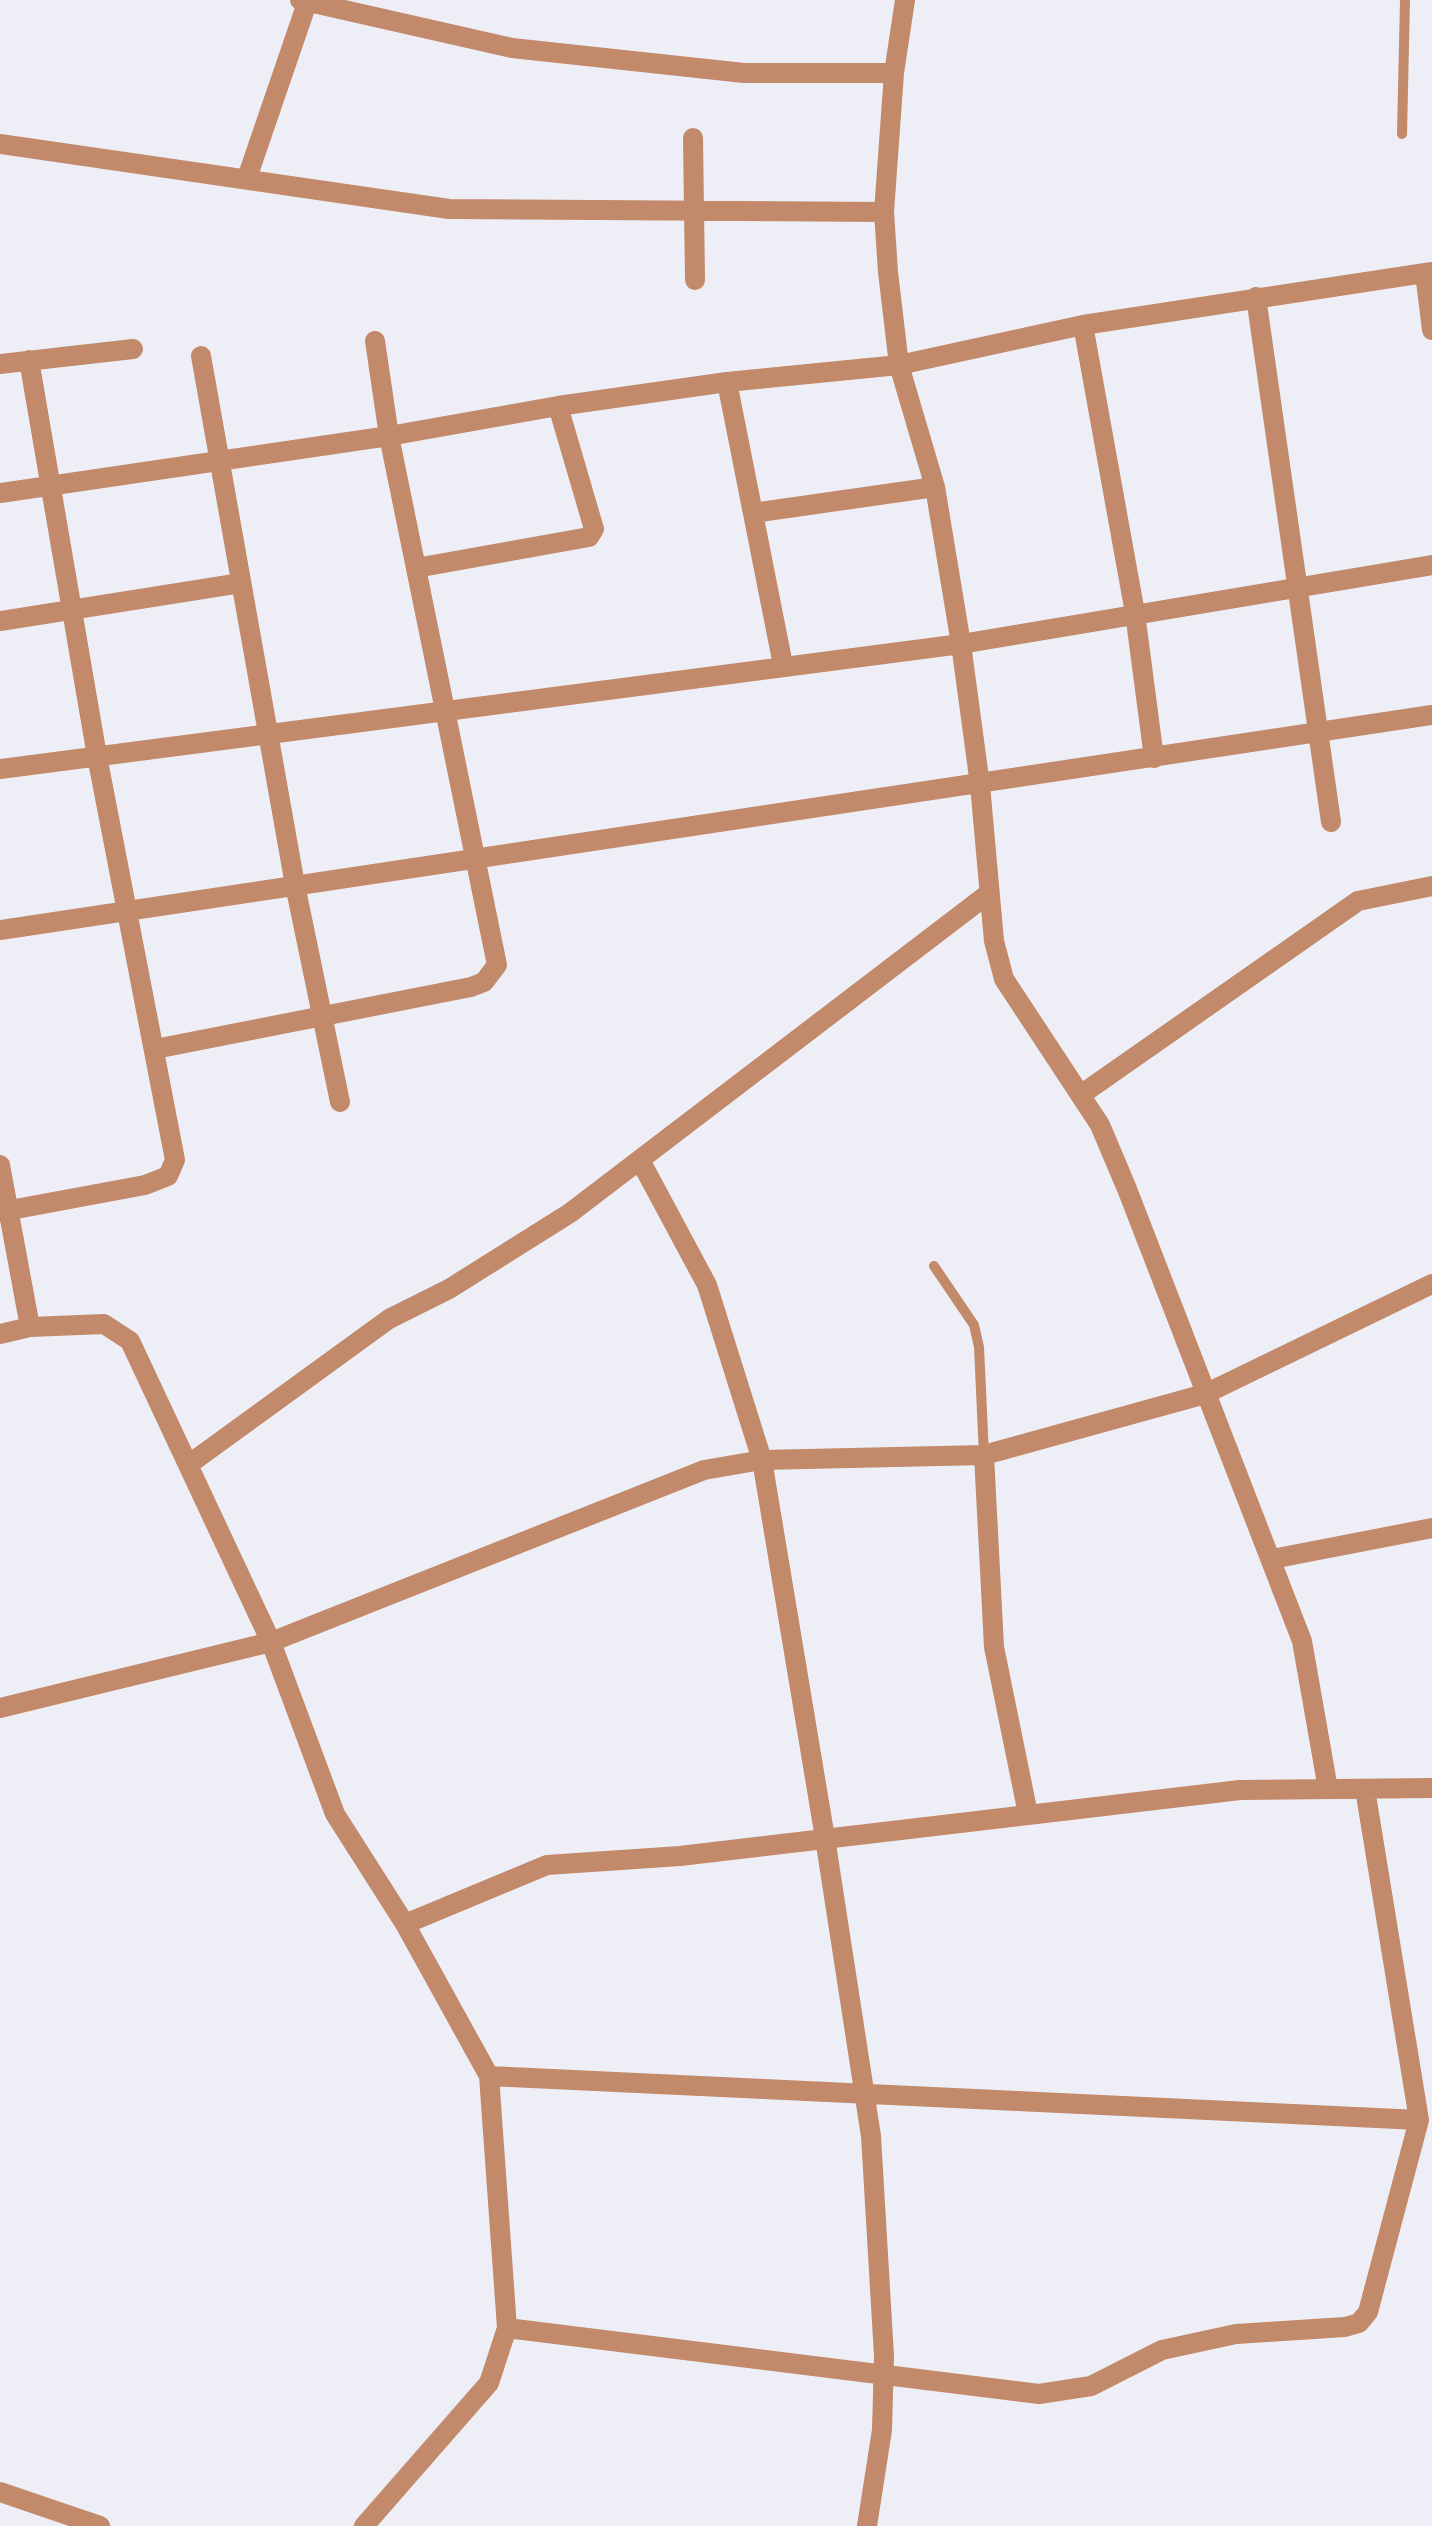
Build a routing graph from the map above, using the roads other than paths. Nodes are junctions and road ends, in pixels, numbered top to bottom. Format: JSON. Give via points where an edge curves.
{"nodes":[{"id":1,"x":905,"y":0,"type":"edge"},
{"id":2,"x":1405,"y":0,"type":"edge"},
{"id":3,"x":305,"y":1,"type":"edge"},
{"id":4,"x":894,"y":73,"type":"junction"},
{"id":5,"x":1402,"y":134,"type":"dead end"},
{"id":6,"x":693,"y":138,"type":"dead end"},
{"id":7,"x":0,"y":144,"type":"edge"},
{"id":8,"x":247,"y":178,"type":"junction"},
{"id":9,"x":695,"y":211,"type":"junction"},
{"id":10,"x":884,"y":212,"type":"junction"},
{"id":11,"x":1428,"y":272,"type":"edge"},
{"id":12,"x":695,"y":280,"type":"dead end"},
{"id":13,"x":1256,"y":297,"type":"junction"},
{"id":14,"x":1083,"y":325,"type":"junction"},
{"id":15,"x":1432,"y":330,"type":"edge"},
{"id":16,"x":375,"y":341,"type":"dead end"},
{"id":17,"x":133,"y":349,"type":"dead end"},
{"id":18,"x":201,"y":356,"type":"dead end"},
{"id":19,"x":29,"y":360,"type":"junction"},
{"id":20,"x":0,"y":364,"type":"edge"},
{"id":21,"x":899,"y":365,"type":"junction"},
{"id":22,"x":727,"y":382,"type":"junction"},
{"id":23,"x":558,"y":406,"type":"junction"},
{"id":24,"x":389,"y":436,"type":"junction"},
{"id":25,"x":220,"y":460,"type":"junction"},
{"id":26,"x":50,"y":484,"type":"junction"},
{"id":27,"x":935,"y":487,"type":"junction"},
{"id":28,"x":0,"y":493,"type":"edge"},
{"id":29,"x":753,"y":513,"type":"junction"},
{"id":30,"x":1432,"y":565,"type":"edge"},
{"id":31,"x":416,"y":568,"type":"junction"},
{"id":32,"x":241,"y":583,"type":"junction"},
{"id":33,"x":1297,"y":586,"type":"junction"},
{"id":34,"x":72,"y":609,"type":"junction"},
{"id":35,"x":1135,"y":613,"type":"junction"},
{"id":36,"x":0,"y":621,"type":"edge"},
{"id":37,"x":961,"y":644,"type":"junction"},
{"id":38,"x":783,"y":665,"type":"junction"},
{"id":39,"x":445,"y":710,"type":"junction"},
{"id":40,"x":1432,"y":715,"type":"edge"},
{"id":41,"x":1318,"y":732,"type":"junction"},
{"id":42,"x":268,"y":734,"type":"junction"},
{"id":43,"x":97,"y":756,"type":"junction"},
{"id":44,"x":1154,"y":758,"type":"junction"},
{"id":45,"x":0,"y":769,"type":"edge"},
{"id":46,"x":980,"y":785,"type":"junction"},
{"id":47,"x":1331,"y":822,"type":"dead end"},
{"id":48,"x":475,"y":858,"type":"junction"},
{"id":49,"x":295,"y":885,"type":"junction"},
{"id":50,"x":1432,"y":886,"type":"edge"},
{"id":51,"x":988,"y":894,"type":"junction"},
{"id":52,"x":129,"y":911,"type":"junction"},
{"id":53,"x":0,"y":930,"type":"edge"},
{"id":54,"x":323,"y":1019,"type":"junction"},
{"id":55,"x":155,"y":1049,"type":"junction"},
{"id":56,"x":1082,"y":1094,"type":"junction"},
{"id":57,"x":340,"y":1102,"type":"dead end"},
{"id":58,"x":641,"y":1162,"type":"junction"},
{"id":59,"x":0,"y":1165,"type":"edge"},
{"id":60,"x":4,"y":1212,"type":"edge"},
{"id":61,"x":934,"y":1266,"type":"dead end"},
{"id":62,"x":1432,"y":1284,"type":"edge"},
{"id":63,"x":30,"y":1327,"type":"junction"},
{"id":64,"x":0,"y":1334,"type":"edge"},
{"id":65,"x":1205,"y":1394,"type":"junction"},
{"id":66,"x":984,"y":1455,"type":"junction"},
{"id":67,"x":762,"y":1460,"type":"junction"},
{"id":68,"x":188,"y":1465,"type":"junction"},
{"id":69,"x":1432,"y":1528,"type":"edge"},
{"id":70,"x":1272,"y":1559,"type":"junction"},
{"id":71,"x":271,"y":1642,"type":"junction"},
{"id":72,"x":0,"y":1708,"type":"edge"},
{"id":73,"x":1432,"y":1788,"type":"edge"},
{"id":74,"x":1328,"y":1789,"type":"junction"},
{"id":75,"x":1365,"y":1789,"type":"junction"},
{"id":76,"x":1028,"y":1814,"type":"junction"},
{"id":77,"x":825,"y":1838,"type":"junction"},
{"id":78,"x":405,"y":1924,"type":"junction"},
{"id":79,"x":489,"y":2076,"type":"junction"},
{"id":80,"x":865,"y":2092,"type":"junction"},
{"id":81,"x":1419,"y":2120,"type":"junction"},
{"id":82,"x":507,"y":2328,"type":"junction"},
{"id":83,"x":884,"y":2375,"type":"junction"},
{"id":84,"x":0,"y":2492,"type":"edge"},
{"id":85,"x":71,"y":2522,"type":"edge"},
{"id":86,"x":100,"y":2526,"type":"edge"},
{"id":87,"x":364,"y":2526,"type":"edge"},
{"id":88,"x":867,"y":2526,"type":"edge"}],
"edges":[{"from":1,"to":4,"type":"street"},
{"from":2,"to":5,"type":"lane"},
{"from":3,"to":4,"type":"street","via":[[512,48],[744,73]]},
{"from":3,"to":8,"type":"street"},
{"from":4,"to":10,"type":"street"},
{"from":6,"to":9,"type":"street"},
{"from":7,"to":8,"type":"street"},
{"from":8,"to":9,"type":"street","via":[[449,209]]},
{"from":9,"to":10,"type":"street"},
{"from":9,"to":12,"type":"street"},
{"from":10,"to":21,"type":"street"},
{"from":11,"to":13,"type":"street"},
{"from":11,"to":15,"type":"street"},
{"from":13,"to":14,"type":"street"},
{"from":13,"to":33,"type":"street"},
{"from":14,"to":21,"type":"street"},
{"from":14,"to":35,"type":"street"},
{"from":16,"to":24,"type":"street"},
{"from":17,"to":19,"type":"street"},
{"from":18,"to":25,"type":"street"},
{"from":19,"to":20,"type":"street"},
{"from":19,"to":26,"type":"street"},
{"from":21,"to":22,"type":"street"},
{"from":21,"to":27,"type":"street"},
{"from":22,"to":23,"type":"street"},
{"from":22,"to":29,"type":"street"},
{"from":23,"to":24,"type":"street"},
{"from":23,"to":31,"type":"street","via":[[594,529],[589,537]]},
{"from":24,"to":25,"type":"street"},
{"from":24,"to":31,"type":"street"},
{"from":25,"to":26,"type":"street"},
{"from":25,"to":32,"type":"street"},
{"from":26,"to":28,"type":"street"},
{"from":26,"to":34,"type":"street"},
{"from":27,"to":29,"type":"street"},
{"from":27,"to":37,"type":"street"},
{"from":29,"to":38,"type":"street"},
{"from":30,"to":33,"type":"street"},
{"from":31,"to":39,"type":"street"},
{"from":32,"to":34,"type":"street"},
{"from":32,"to":42,"type":"street"},
{"from":33,"to":35,"type":"street"},
{"from":33,"to":41,"type":"street"},
{"from":34,"to":36,"type":"street"},
{"from":34,"to":43,"type":"street"},
{"from":35,"to":37,"type":"street"},
{"from":35,"to":44,"type":"street"},
{"from":37,"to":38,"type":"street"},
{"from":37,"to":46,"type":"street"},
{"from":38,"to":39,"type":"street"},
{"from":39,"to":42,"type":"street"},
{"from":39,"to":48,"type":"street"},
{"from":40,"to":41,"type":"street"},
{"from":41,"to":44,"type":"street"},
{"from":41,"to":47,"type":"street"},
{"from":42,"to":43,"type":"street"},
{"from":42,"to":49,"type":"street"},
{"from":43,"to":45,"type":"street"},
{"from":43,"to":52,"type":"street"},
{"from":44,"to":46,"type":"street"},
{"from":46,"to":48,"type":"street"},
{"from":46,"to":51,"type":"street"},
{"from":48,"to":49,"type":"street"},
{"from":48,"to":54,"type":"street","via":[[497,965],[484,982]]},
{"from":49,"to":52,"type":"street"},
{"from":49,"to":54,"type":"street"},
{"from":50,"to":56,"type":"street","via":[[1358,901]]},
{"from":51,"to":56,"type":"street","via":[[1004,979]]},
{"from":51,"to":58,"type":"street"},
{"from":52,"to":53,"type":"street"},
{"from":52,"to":55,"type":"street"},
{"from":54,"to":55,"type":"street"},
{"from":54,"to":57,"type":"street"},
{"from":55,"to":60,"type":"street","via":[[175,1160],[168,1176]]},
{"from":56,"to":65,"type":"street","via":[[1127,1189]]},
{"from":58,"to":67,"type":"street","via":[[707,1285]]},
{"from":58,"to":68,"type":"street","via":[[570,1213],[389,1319]]},
{"from":59,"to":60,"type":"street"},
{"from":60,"to":63,"type":"street"},
{"from":61,"to":66,"type":"lane","via":[[974,1325]]},
{"from":62,"to":65,"type":"street"},
{"from":63,"to":64,"type":"street"},
{"from":63,"to":68,"type":"street","via":[[104,1324],[130,1341]]},
{"from":65,"to":66,"type":"street"},
{"from":65,"to":70,"type":"street"},
{"from":66,"to":67,"type":"street"},
{"from":66,"to":76,"type":"street","via":[[994,1647]]},
{"from":67,"to":71,"type":"street","via":[[704,1470]]},
{"from":67,"to":77,"type":"street"},
{"from":68,"to":71,"type":"street"},
{"from":69,"to":70,"type":"street"},
{"from":70,"to":74,"type":"street","via":[[1302,1641]]},
{"from":71,"to":72,"type":"street"},
{"from":71,"to":78,"type":"street","via":[[335,1814]]},
{"from":73,"to":75,"type":"street"},
{"from":74,"to":75,"type":"street"},
{"from":74,"to":76,"type":"street","via":[[1240,1790]]},
{"from":75,"to":81,"type":"street"},
{"from":76,"to":77,"type":"street"},
{"from":77,"to":78,"type":"street","via":[[547,1865]]},
{"from":77,"to":80,"type":"street"},
{"from":78,"to":79,"type":"street"},
{"from":79,"to":80,"type":"street"},
{"from":79,"to":82,"type":"street"},
{"from":80,"to":81,"type":"street"},
{"from":80,"to":83,"type":"street"},
{"from":81,"to":83,"type":"street","via":[[1368,2312],[1359,2323],[1236,2334],[1162,2350],[1091,2386],[1065,2392],[1012,2393]]},
{"from":82,"to":83,"type":"street"},
{"from":82,"to":87,"type":"street","via":[[489,2383]]},
{"from":83,"to":88,"type":"street","via":[[882,2430]]},
{"from":84,"to":85,"type":"street"},
{"from":85,"to":86,"type":"street"}]}
